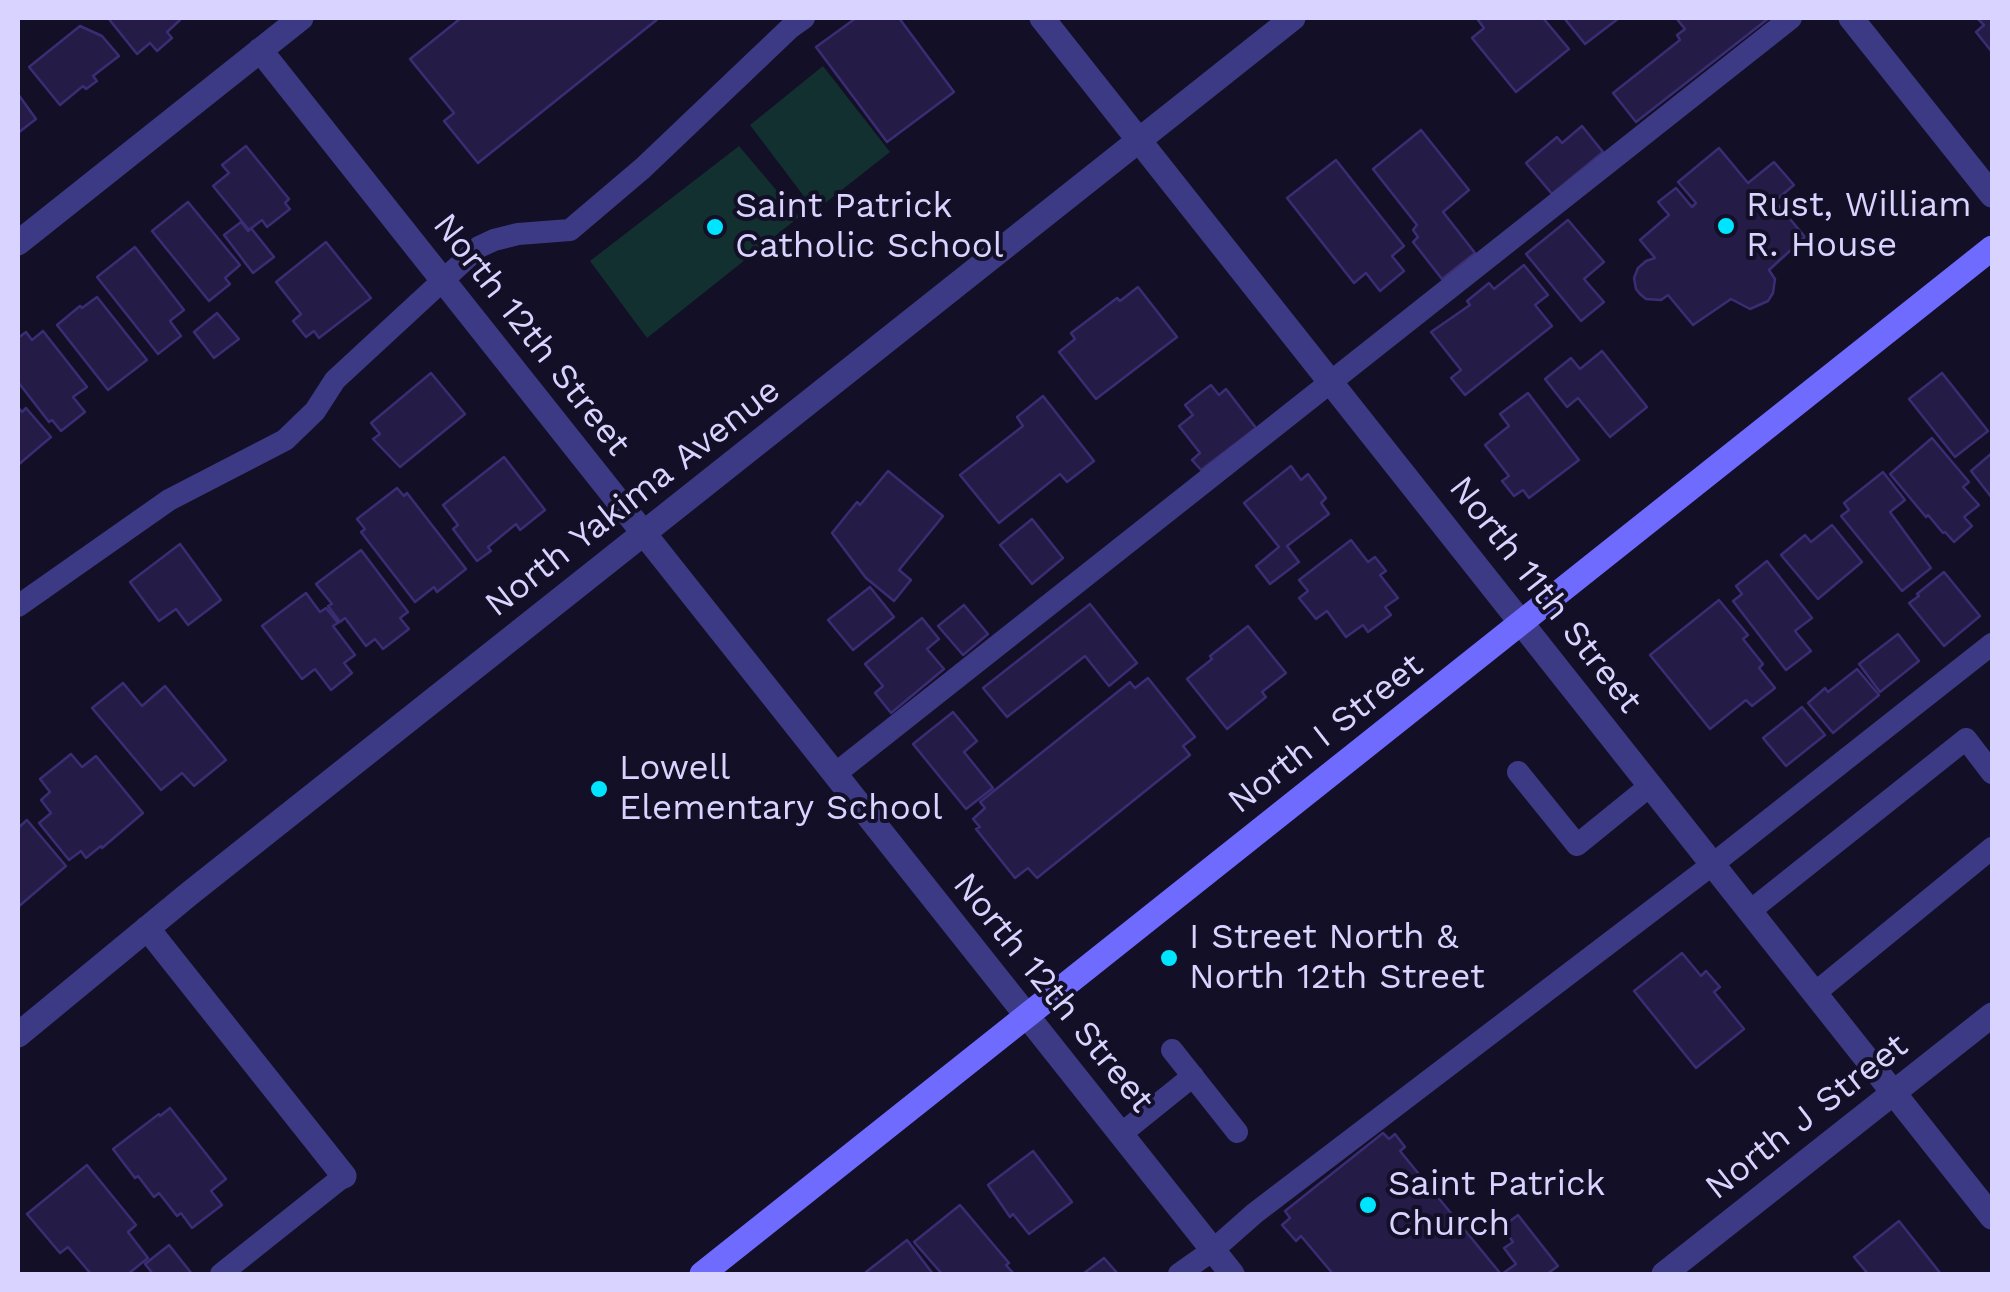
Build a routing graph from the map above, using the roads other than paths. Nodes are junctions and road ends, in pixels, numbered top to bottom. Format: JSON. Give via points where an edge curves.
{"nodes":[{"id":1,"x":301,"y":18,"type":"edge"},
{"id":2,"x":804,"y":18,"type":"edge"},
{"id":3,"x":1042,"y":18,"type":"edge"},
{"id":4,"x":1293,"y":18,"type":"edge"},
{"id":5,"x":1791,"y":18,"type":"edge"},
{"id":6,"x":1851,"y":18,"type":"edge"},
{"id":7,"x":260,"y":50,"type":"junction"},
{"id":8,"x":1139,"y":140,"type":"junction"},
{"id":9,"x":1992,"y":196,"type":"edge"},
{"id":10,"x":18,"y":243,"type":"edge"},
{"id":11,"x":1992,"y":248,"type":"edge"},
{"id":12,"x":443,"y":281,"type":"junction"},
{"id":13,"x":1332,"y":382,"type":"junction"},
{"id":14,"x":643,"y":532,"type":"junction"},
{"id":15,"x":18,"y":606,"type":"edge"},
{"id":16,"x":1522,"y":622,"type":"junction"},
{"id":17,"x":1992,"y":644,"type":"edge"},
{"id":18,"x":1518,"y":772,"type":"dead end"},
{"id":19,"x":1992,"y":773,"type":"edge"},
{"id":20,"x":835,"y":774,"type":"junction"},
{"id":21,"x":1651,"y":785,"type":"junction"},
{"id":22,"x":1992,"y":848,"type":"edge"},
{"id":23,"x":1713,"y":864,"type":"junction"},
{"id":24,"x":1750,"y":911,"type":"junction"},
{"id":25,"x":147,"y":928,"type":"junction"},
{"id":26,"x":1815,"y":994,"type":"junction"},
{"id":27,"x":1992,"y":1015,"type":"edge"},
{"id":28,"x":1027,"y":1016,"type":"junction"},
{"id":29,"x":18,"y":1035,"type":"edge"},
{"id":30,"x":1172,"y":1050,"type":"dead end"},
{"id":31,"x":1193,"y":1076,"type":"junction"},
{"id":32,"x":1894,"y":1093,"type":"junction"},
{"id":33,"x":1237,"y":1132,"type":"dead end"},
{"id":34,"x":1121,"y":1134,"type":"junction"},
{"id":35,"x":344,"y":1176,"type":"joint"},
{"id":36,"x":1992,"y":1217,"type":"edge"},
{"id":37,"x":1212,"y":1250,"type":"junction"},
{"id":38,"x":221,"y":1274,"type":"edge"},
{"id":39,"x":702,"y":1274,"type":"edge"},
{"id":40,"x":1179,"y":1274,"type":"edge"},
{"id":41,"x":1232,"y":1274,"type":"edge"},
{"id":42,"x":1664,"y":1274,"type":"edge"}],
"edges":[{"from":1,"to":7,"type":"street"},
{"from":2,"to":12,"type":"lane","via":[[570,230],[494,240]]},
{"from":3,"to":8,"type":"street","name":"North 11th Street"},
{"from":4,"to":8,"type":"street","name":"North Yakima Avenue"},
{"from":5,"to":13,"type":"lane"},
{"from":6,"to":9,"type":"street"},
{"from":7,"to":10,"type":"street"},
{"from":7,"to":12,"type":"street","name":"North 12th Street"},
{"from":8,"to":13,"type":"street","name":"North 11th Street"},
{"from":8,"to":14,"type":"street","name":"North Yakima Avenue"},
{"from":11,"to":16,"type":"main road","name":"North I Street"},
{"from":12,"to":14,"type":"street","name":"North 12th Street"},
{"from":12,"to":15,"type":"lane","via":[[335,380],[284,440],[168,500]]},
{"from":13,"to":16,"type":"street","name":"North 11th Street"},
{"from":13,"to":20,"type":"lane"},
{"from":14,"to":20,"type":"street","name":"North 12th Street"},
{"from":14,"to":25,"type":"street","name":"North Yakima Avenue"},
{"from":16,"to":21,"type":"street","name":"North 11th Street"},
{"from":16,"to":28,"type":"main road","name":"North I Street"},
{"from":17,"to":23,"type":"lane"},
{"from":18,"to":21,"type":"lane","via":[[1577,845]]},
{"from":19,"to":24,"type":"lane","via":[[1966,739]]},
{"from":20,"to":28,"type":"street","name":"North 12th Street"},
{"from":21,"to":23,"type":"street","name":"North 11th Street"},
{"from":22,"to":26,"type":"lane"},
{"from":23,"to":24,"type":"street","name":"North 11th Street"},
{"from":23,"to":37,"type":"lane"},
{"from":24,"to":26,"type":"street","name":"North 11th Street"},
{"from":25,"to":29,"type":"street","name":"North Yakima Avenue"},
{"from":25,"to":35,"type":"street"},
{"from":26,"to":32,"type":"street","name":"North 11th Street"},
{"from":27,"to":32,"type":"street","name":"North J Street"},
{"from":28,"to":34,"type":"street","name":"North 12th Street"},
{"from":28,"to":39,"type":"main road","name":"North I Street"},
{"from":30,"to":31,"type":"lane"},
{"from":31,"to":33,"type":"lane"},
{"from":31,"to":34,"type":"lane"},
{"from":32,"to":36,"type":"street","name":"North 11th Street"},
{"from":32,"to":42,"type":"street","name":"North J Street"},
{"from":34,"to":37,"type":"street","name":"North 12th Street"},
{"from":35,"to":38,"type":"lane"},
{"from":37,"to":40,"type":"lane"},
{"from":37,"to":41,"type":"street","name":"North 12th Street"}]}
